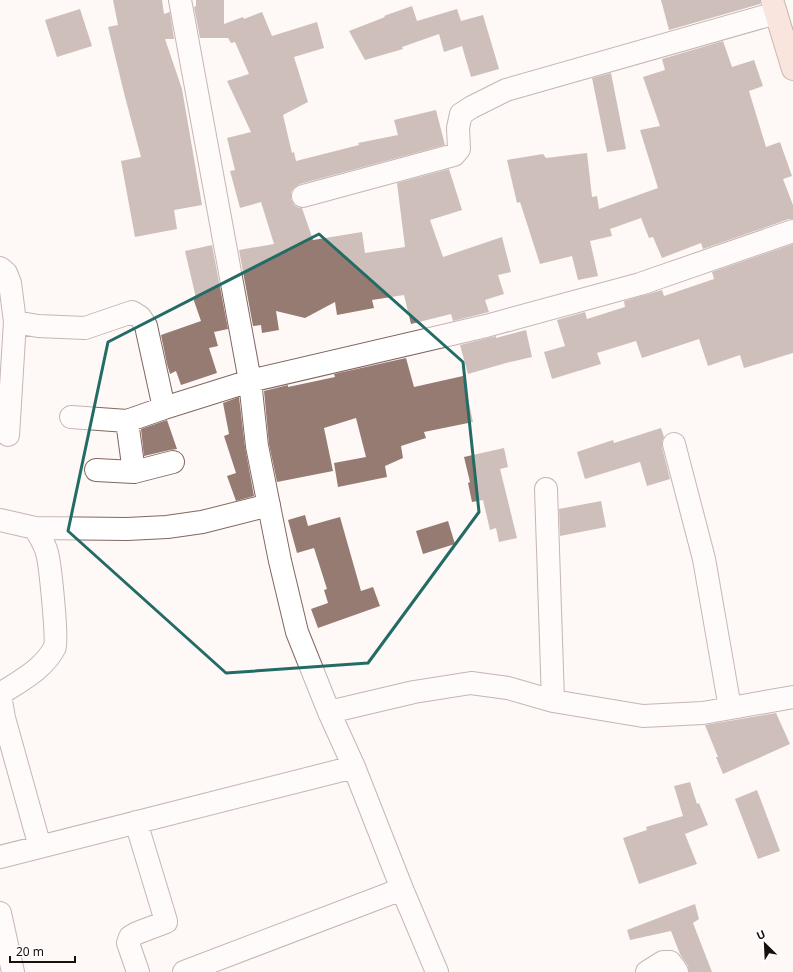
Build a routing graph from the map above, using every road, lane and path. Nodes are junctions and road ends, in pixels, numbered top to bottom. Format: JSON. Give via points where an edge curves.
{"nodes":[{"id":1,"x":180,"y":0,"type":"edge"},
{"id":2,"x":774,"y":6,"type":"edge"},
{"id":3,"x":793,"y":69,"type":"edge"},
{"id":4,"x":303,"y":196,"type":"dead end"},
{"id":5,"x":793,"y":231,"type":"edge"},
{"id":6,"x":0,"y":268,"type":"edge"},
{"id":7,"x":15,"y":322,"type":"junction"},
{"id":8,"x":250,"y":381,"type":"junction"},
{"id":9,"x":164,"y":408,"type":"junction"},
{"id":10,"x":71,"y":418,"type":"dead end"},
{"id":11,"x":126,"y":421,"type":"junction"},
{"id":12,"x":8,"y":435,"type":"dead end"},
{"id":13,"x":674,"y":444,"type":"dead end"},
{"id":14,"x":173,"y":462,"type":"dead end"},
{"id":15,"x":96,"y":470,"type":"dead end"},
{"id":16,"x":134,"y":472,"type":"junction"},
{"id":17,"x":546,"y":489,"type":"dead end"},
{"id":18,"x":269,"y":505,"type":"junction"},
{"id":19,"x":0,"y":520,"type":"edge"},
{"id":20,"x":35,"y":528,"type":"junction"},
{"id":21,"x":0,"y":695,"type":"edge"},
{"id":22,"x":793,"y":697,"type":"edge"},
{"id":23,"x":553,"y":701,"type":"junction"},
{"id":24,"x":730,"y":708,"type":"junction"},
{"id":25,"x":330,"y":712,"type":"junction"},
{"id":26,"x":354,"y":766,"type":"junction"},
{"id":27,"x":136,"y":822,"type":"junction"},
{"id":28,"x":40,"y":847,"type":"junction"},
{"id":29,"x":0,"y":857,"type":"edge"},
{"id":30,"x":402,"y":889,"type":"junction"},
{"id":31,"x":0,"y":913,"type":"edge"},
{"id":32,"x":13,"y":972,"type":"edge"},
{"id":33,"x":138,"y":972,"type":"edge"},
{"id":34,"x":184,"y":972,"type":"edge"},
{"id":35,"x":437,"y":972,"type":"edge"},
{"id":36,"x":647,"y":972,"type":"edge"},
{"id":37,"x":678,"y":972,"type":"edge"}],
"edges":[{"from":1,"to":8,"type":"street"},
{"from":2,"to":3,"type":"street"},
{"from":2,"to":4,"type":"street","via":[[506,90],[461,114],[458,128],[459,149],[454,155]]},
{"from":5,"to":8,"type":"street","via":[[640,284],[486,326]]},
{"from":6,"to":7,"type":"street","via":[[6,273],[10,283]]},
{"from":7,"to":9,"type":"street","via":[[38,326],[85,328],[132,312],[140,317],[146,326]]},
{"from":7,"to":12,"type":"street"},
{"from":8,"to":9,"type":"street"},
{"from":8,"to":18,"type":"street","via":[[257,446]]},
{"from":9,"to":11,"type":"street"},
{"from":10,"to":11,"type":"street"},
{"from":11,"to":16,"type":"street"},
{"from":13,"to":24,"type":"street","via":[[704,560]]},
{"from":14,"to":16,"type":"street"},
{"from":15,"to":16,"type":"street"},
{"from":17,"to":23,"type":"street"},
{"from":18,"to":20,"type":"street","via":[[167,528]]},
{"from":18,"to":25,"type":"street","via":[[297,632]]},
{"from":19,"to":20,"type":"street"},
{"from":20,"to":21,"type":"street","via":[[47,552],[56,646],[32,673]]},
{"from":21,"to":28,"type":"street"},
{"from":22,"to":24,"type":"street"},
{"from":23,"to":24,"type":"street","via":[[643,716],[703,713]]},
{"from":23,"to":25,"type":"street","via":[[508,688],[471,683],[414,692]]},
{"from":25,"to":26,"type":"street"},
{"from":26,"to":27,"type":"street"},
{"from":26,"to":30,"type":"street"},
{"from":27,"to":28,"type":"street"},
{"from":27,"to":33,"type":"street","via":[[166,921],[130,937],[128,943]]},
{"from":28,"to":29,"type":"street"},
{"from":30,"to":34,"type":"street"},
{"from":30,"to":35,"type":"street"},
{"from":31,"to":32,"type":"street"},
{"from":36,"to":37,"type":"street","via":[[664,962],[670,962]]}]}
